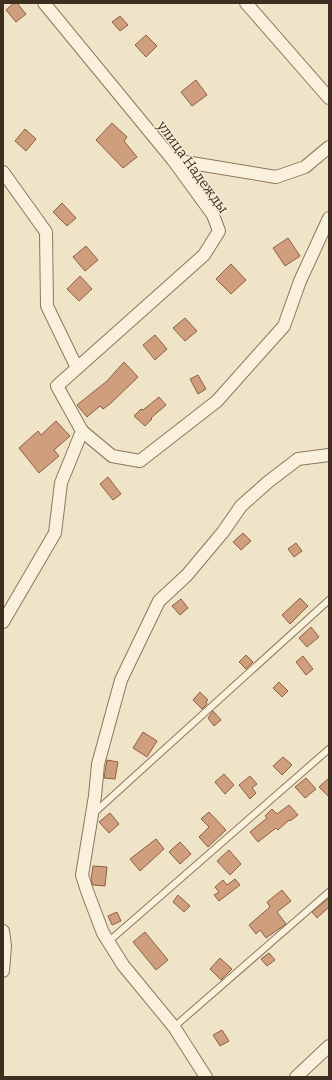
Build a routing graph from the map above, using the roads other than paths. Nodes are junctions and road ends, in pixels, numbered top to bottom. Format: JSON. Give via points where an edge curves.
{"nodes":[{"id":1,"x":44,"y":3,"type":"edge"},
{"id":2,"x":246,"y":3,"type":"edge"},
{"id":3,"x":329,"y":98,"type":"edge"},
{"id":4,"x":329,"y":147,"type":"edge"},
{"id":5,"x":173,"y":160,"type":"junction"},
{"id":6,"x":3,"y":172,"type":"edge"},
{"id":7,"x":329,"y":218,"type":"edge"},
{"id":8,"x":77,"y":368,"type":"junction"},
{"id":9,"x":82,"y":431,"type":"junction"},
{"id":10,"x":329,"y":455,"type":"edge"},
{"id":11,"x":329,"y":600,"type":"edge"},
{"id":12,"x":3,"y":622,"type":"edge"},
{"id":13,"x":329,"y":749,"type":"edge"},
{"id":14,"x":92,"y":816,"type":"junction"},
{"id":15,"x":329,"y":892,"type":"edge"},
{"id":16,"x":3,"y":933,"type":"edge"},
{"id":17,"x":108,"y":942,"type":"junction"},
{"id":18,"x":3,"y":971,"type":"edge"},
{"id":19,"x":174,"y":1027,"type":"junction"},
{"id":20,"x":329,"y":1046,"type":"edge"},
{"id":21,"x":206,"y":1077,"type":"edge"},
{"id":22,"x":296,"y":1077,"type":"edge"}],
"edges":[{"from":1,"to":5,"type":"street","name":"улица Надежды"},
{"from":2,"to":3,"type":"street"},
{"from":4,"to":5,"type":"street","via":[[305,167],[276,177]]},
{"from":5,"to":8,"type":"street","name":"улица Надежды","via":[[212,215],[219,231],[204,255]]},
{"from":6,"to":8,"type":"street","via":[[46,232],[47,306]]},
{"from":7,"to":9,"type":"street","via":[[300,280],[284,326],[217,401],[140,461],[112,456]]},
{"from":8,"to":9,"type":"street","name":"улица Надежды","via":[[58,386]]},
{"from":9,"to":12,"type":"street","via":[[61,483],[55,533]]},
{"from":10,"to":14,"type":"street","via":[[298,459],[268,482],[241,506],[192,569],[159,602],[121,680],[98,764]]},
{"from":11,"to":14,"type":"lane"},
{"from":13,"to":17,"type":"lane"},
{"from":14,"to":17,"type":"street","via":[[82,874]]},
{"from":15,"to":19,"type":"lane"},
{"from":16,"to":18,"type":"street"},
{"from":17,"to":19,"type":"street","via":[[123,965]]},
{"from":19,"to":21,"type":"street"},
{"from":20,"to":22,"type":"street"}]}
